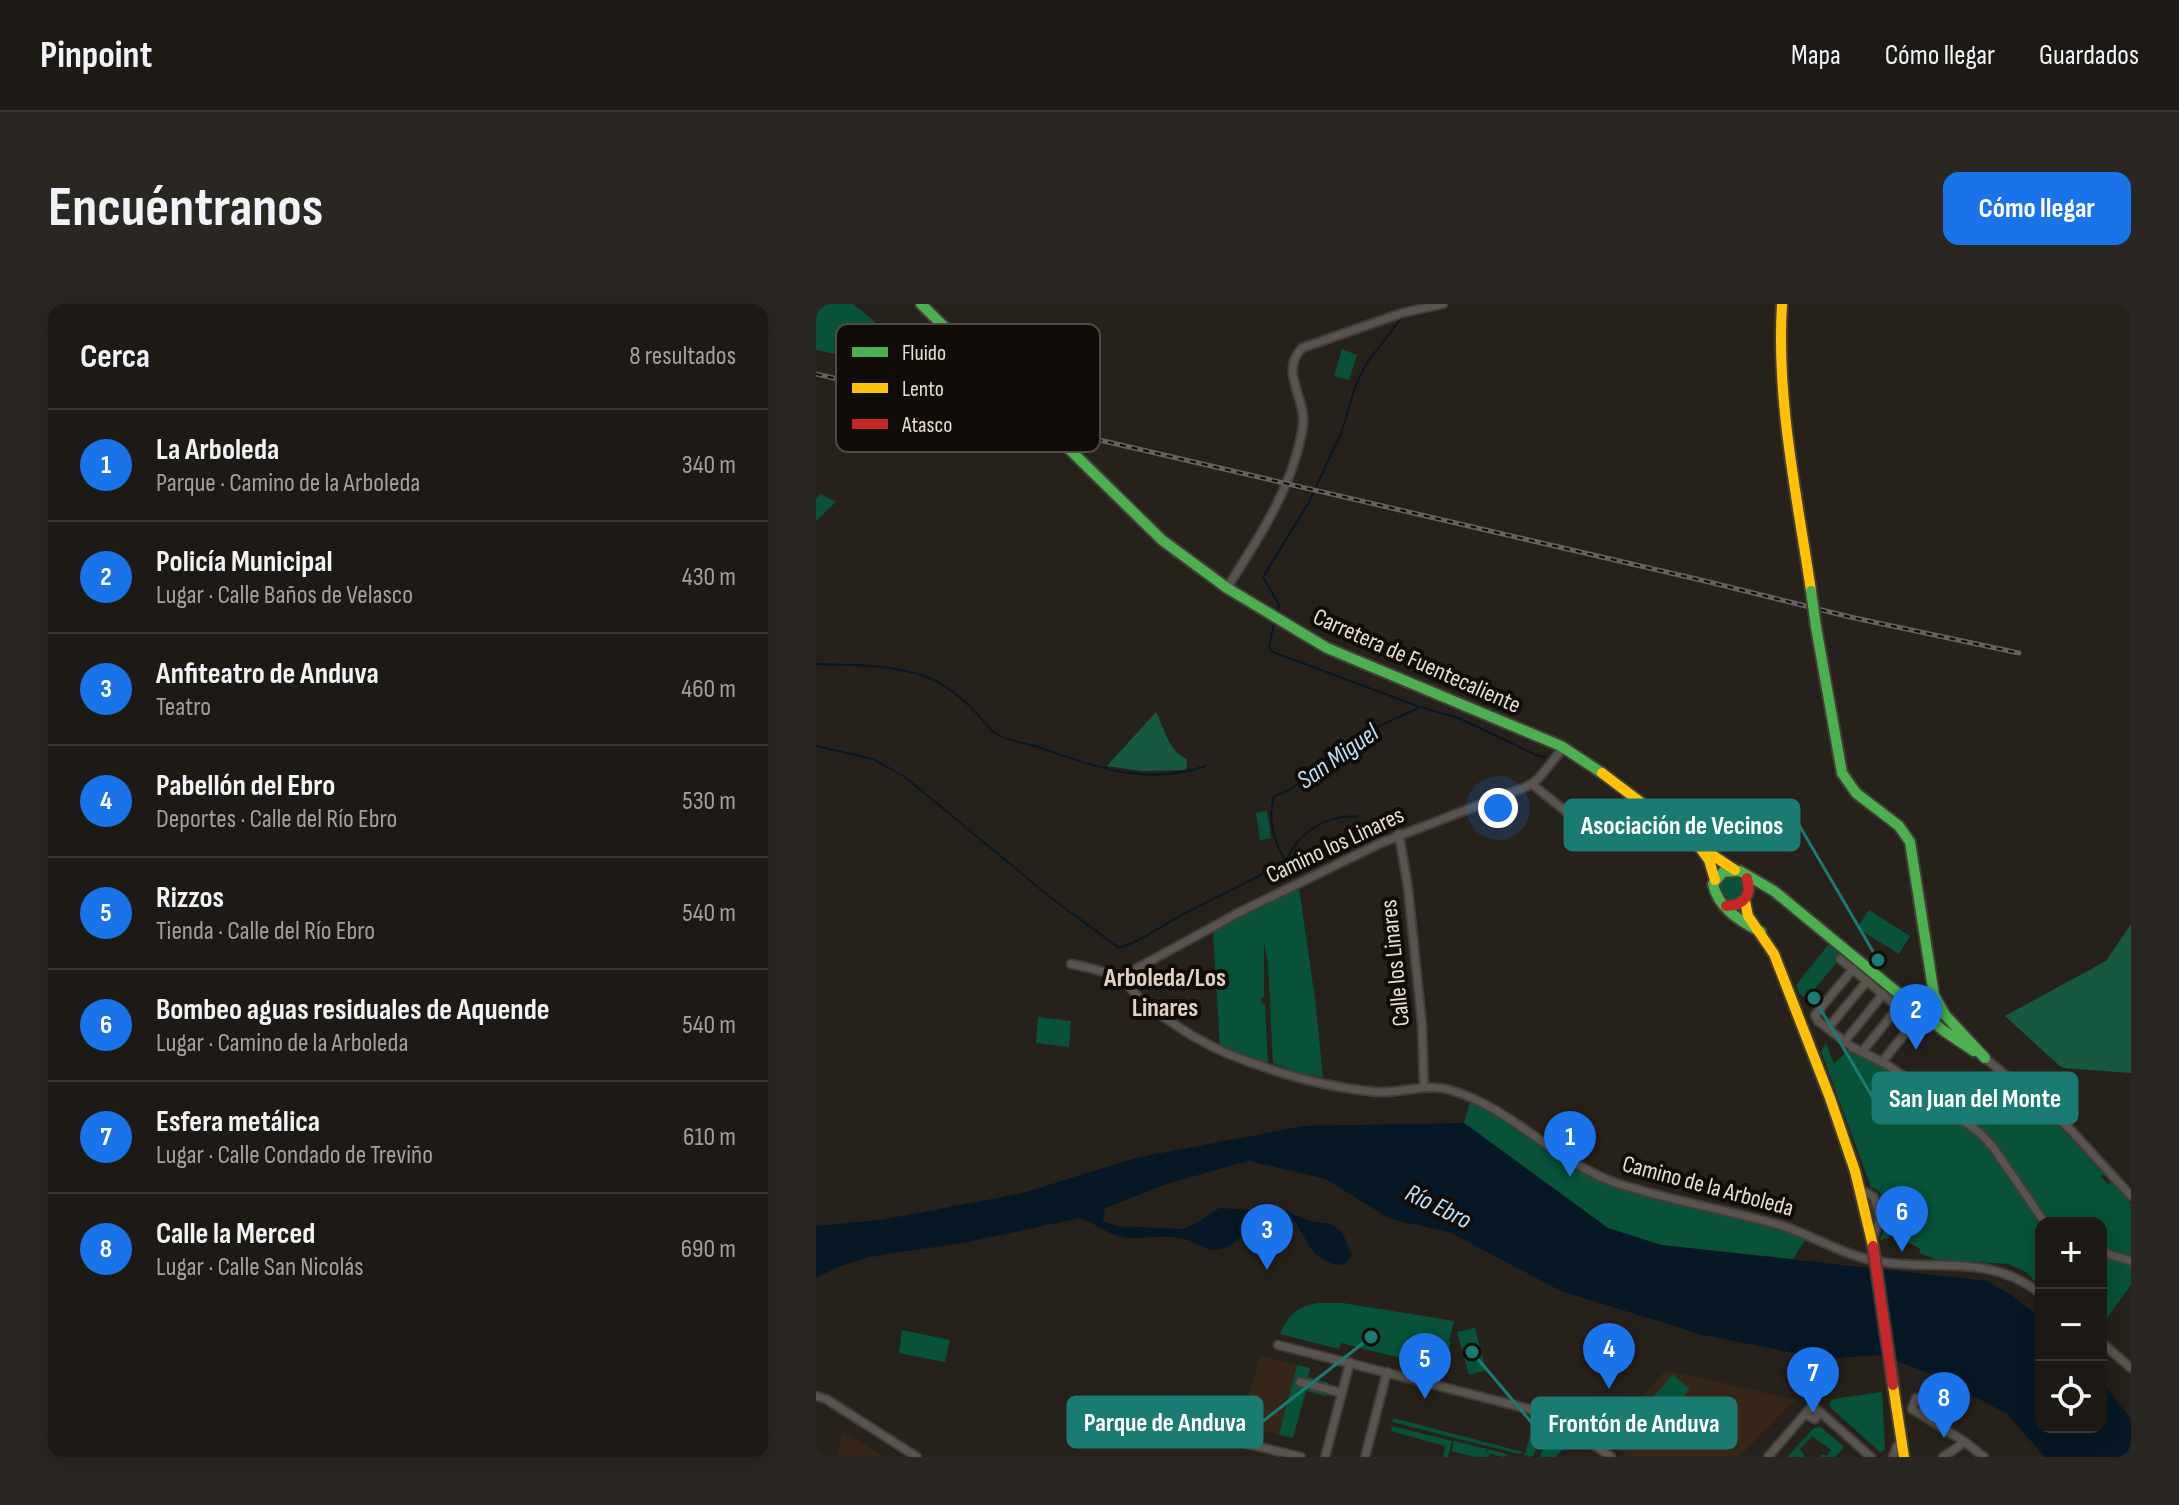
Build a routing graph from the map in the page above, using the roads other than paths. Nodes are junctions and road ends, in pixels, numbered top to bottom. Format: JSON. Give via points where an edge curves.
{"nodes":[{"id":1,"x":921,"y":304,"type":"edge"},
{"id":2,"x":1443,"y":304,"type":"edge"},
{"id":3,"x":1782,"y":304,"type":"edge"},
{"id":4,"x":941,"y":324,"type":"edge"},
{"id":5,"x":1072,"y":452,"type":"edge"},
{"id":6,"x":1227,"y":588,"type":"junction"},
{"id":7,"x":1564,"y":747,"type":"junction"},
{"id":8,"x":1532,"y":784,"type":"junction"},
{"id":9,"x":1586,"y":828,"type":"dead end"},
{"id":10,"x":1399,"y":834,"type":"junction"},
{"id":11,"x":1697,"y":845,"type":"junction"},
{"id":12,"x":1735,"y":870,"type":"junction"},
{"id":13,"x":1747,"y":878,"type":"junction"},
{"id":14,"x":1715,"y":880,"type":"junction"},
{"id":15,"x":1774,"y":891,"type":"junction"},
{"id":16,"x":1747,"y":898,"type":"junction"},
{"id":17,"x":1726,"y":906,"type":"junction"},
{"id":18,"x":1761,"y":932,"type":"junction"},
{"id":19,"x":1840,"y":959,"type":"dead end"},
{"id":20,"x":1071,"y":964,"type":"dead end"},
{"id":21,"x":1853,"y":969,"type":"junction"},
{"id":22,"x":1873,"y":977,"type":"junction"},
{"id":23,"x":1119,"y":978,"type":"junction"},
{"id":24,"x":1883,"y":994,"type":"junction"},
{"id":25,"x":1899,"y":1006,"type":"junction"},
{"id":26,"x":1818,"y":1021,"type":"junction"},
{"id":27,"x":1806,"y":1027,"type":"junction"},
{"id":28,"x":1828,"y":1028,"type":"junction"},
{"id":29,"x":1845,"y":1041,"type":"junction"},
{"id":30,"x":1862,"y":1052,"type":"junction"},
{"id":31,"x":1985,"y":1058,"type":"junction"},
{"id":32,"x":1882,"y":1062,"type":"junction"},
{"id":33,"x":1424,"y":1087,"type":"junction"},
{"id":34,"x":2131,"y":1196,"type":"edge"},
{"id":35,"x":1869,"y":1208,"type":"junction"},
{"id":36,"x":2041,"y":1217,"type":"edge"},
{"id":37,"x":1872,"y":1244,"type":"junction"},
{"id":38,"x":2107,"y":1254,"type":"edge"},
{"id":39,"x":2131,"y":1261,"type":"edge"},
{"id":40,"x":2035,"y":1290,"type":"edge"},
{"id":41,"x":1278,"y":1345,"type":"dead end"},
{"id":42,"x":2107,"y":1347,"type":"edge"},
{"id":43,"x":1350,"y":1362,"type":"junction"},
{"id":44,"x":2131,"y":1368,"type":"edge"},
{"id":45,"x":1387,"y":1372,"type":"junction"},
{"id":46,"x":1300,"y":1382,"type":"dead end"},
{"id":47,"x":1893,"y":1385,"type":"junction"},
{"id":48,"x":1342,"y":1393,"type":"junction"},
{"id":49,"x":816,"y":1396,"type":"edge"},
{"id":50,"x":1939,"y":1398,"type":"dead end"},
{"id":51,"x":1965,"y":1442,"type":"junction"},
{"id":52,"x":1248,"y":1444,"type":"dead end"},
{"id":53,"x":1896,"y":1453,"type":"edge"},
{"id":54,"x":1946,"y":1456,"type":"edge"},
{"id":55,"x":917,"y":1457,"type":"edge"},
{"id":56,"x":1301,"y":1457,"type":"edge"},
{"id":57,"x":1325,"y":1457,"type":"edge"},
{"id":58,"x":1365,"y":1457,"type":"edge"},
{"id":59,"x":1611,"y":1457,"type":"edge"},
{"id":60,"x":1768,"y":1457,"type":"edge"},
{"id":61,"x":1871,"y":1457,"type":"edge"},
{"id":62,"x":1904,"y":1457,"type":"edge"},
{"id":63,"x":1984,"y":1457,"type":"edge"}],
"edges":[{"from":1,"to":4,"type":"main road","name":"Carretera de Fuentecaliente"},
{"from":2,"to":6,"type":"street","via":[[1302,348],[1292,375],[1303,415],[1299,444],[1277,508]]},
{"from":3,"to":31,"type":"main road","bridge":true,"via":[[1787,435],[1842,773],[1856,793],[1899,826],[1910,842],[1934,995],[1945,1015]]},
{"from":5,"to":6,"type":"main road","name":"Carretera de Fuentecaliente","via":[[1162,540]]},
{"from":6,"to":7,"type":"main road","name":"Carretera de Fuentecaliente","via":[[1346,657]]},
{"from":7,"to":8,"type":"street","name":"Camino los Linares"},
{"from":7,"to":11,"type":"main road","name":"Carretera de Fuentecaliente"},
{"from":8,"to":9,"type":"street"},
{"from":8,"to":10,"type":"street","name":"Camino los Linares"},
{"from":10,"to":23,"type":"street","name":"Camino los Linares"},
{"from":10,"to":33,"type":"street","name":"Calle los Linares"},
{"from":11,"to":12,"type":"main road","name":"Carretera de Fuentecaliente"},
{"from":11,"to":14,"type":"main road"},
{"from":12,"to":13,"type":"main road"},
{"from":12,"to":14,"type":"main road"},
{"from":13,"to":15,"type":"main road"},
{"from":13,"to":16,"type":"main road"},
{"from":14,"to":17,"type":"main road","via":[[1715,897]]},
{"from":15,"to":16,"type":"main road","via":[[1761,889]]},
{"from":15,"to":22,"type":"main road"},
{"from":16,"to":17,"type":"main road"},
{"from":16,"to":18,"type":"main road","via":[[1746,915]]},
{"from":17,"to":18,"type":"main road"},
{"from":18,"to":27,"type":"main road"},
{"from":19,"to":21,"type":"street"},
{"from":20,"to":23,"type":"street","name":"Camino de la Arboleda"},
{"from":21,"to":22,"type":"street"},
{"from":21,"to":26,"type":"street","via":[[1815,1015]]},
{"from":22,"to":24,"type":"street"},
{"from":22,"to":28,"type":"street"},
{"from":22,"to":31,"type":"main road"},
{"from":23,"to":33,"type":"street","name":"Camino de la Arboleda","via":[[1189,1033],[1240,1058],[1357,1089],[1392,1092]]},
{"from":24,"to":25,"type":"street"},
{"from":24,"to":29,"type":"street"},
{"from":25,"to":30,"type":"street"},
{"from":25,"to":32,"type":"street","via":[[1915,1021]]},
{"from":26,"to":27,"type":"street"},
{"from":26,"to":28,"type":"street"},
{"from":27,"to":35,"type":"main road"},
{"from":28,"to":29,"type":"street"},
{"from":29,"to":30,"type":"street"},
{"from":30,"to":32,"type":"street"},
{"from":31,"to":34,"type":"street","via":[[2069,1128]]},
{"from":32,"to":36,"type":"street","via":[[1980,1133]]},
{"from":33,"to":40,"type":"street","name":"Camino de la Arboleda","via":[[1471,1098],[1579,1166],[1618,1184],[1786,1227],[1867,1259],[2004,1272]]},
{"from":35,"to":37,"type":"main road"},
{"from":35,"to":37,"type":"street","via":[[1880,1219]]},
{"from":37,"to":47,"type":"main road","bridge":true},
{"from":38,"to":39,"type":"street"},
{"from":41,"to":43,"type":"street"},
{"from":42,"to":44,"type":"street"},
{"from":43,"to":45,"type":"street"},
{"from":43,"to":48,"type":"street"},
{"from":45,"to":58,"type":"street"},
{"from":45,"to":59,"type":"street","via":[[1560,1420]]},
{"from":46,"to":48,"type":"street"},
{"from":47,"to":53,"type":"main road"},
{"from":47,"to":62,"type":"main road"},
{"from":48,"to":57,"type":"street"},
{"from":49,"to":55,"type":"street"},
{"from":50,"to":51,"type":"street","via":[[1933,1406],[1916,1398],[1912,1409]]},
{"from":51,"to":54,"type":"street"},
{"from":51,"to":63,"type":"street"},
{"from":52,"to":56,"type":"street"},
{"from":60,"to":61,"type":"street","via":[[1807,1415],[1815,1419],[1819,1411]]}]}
